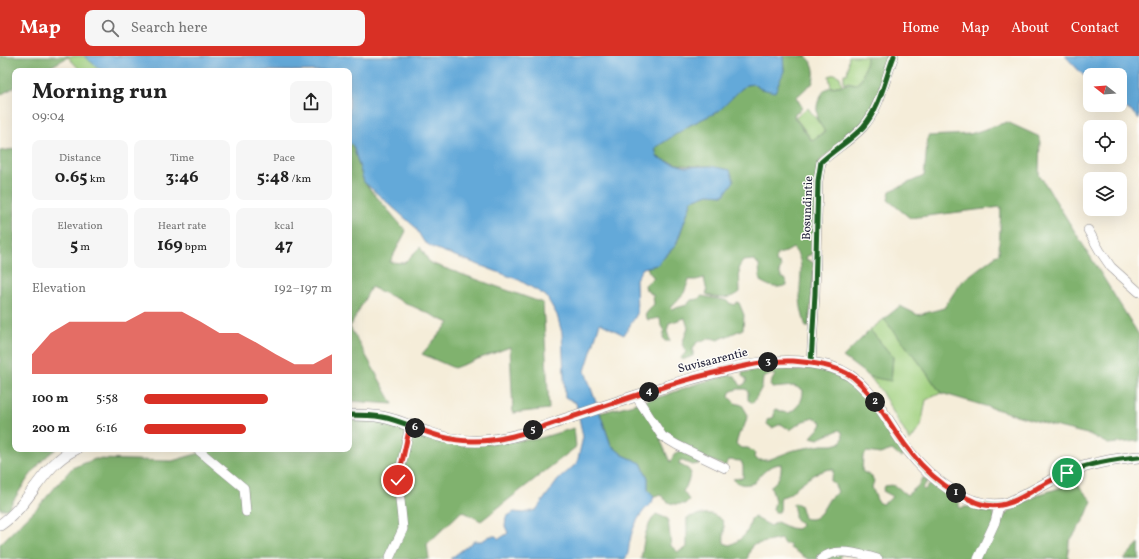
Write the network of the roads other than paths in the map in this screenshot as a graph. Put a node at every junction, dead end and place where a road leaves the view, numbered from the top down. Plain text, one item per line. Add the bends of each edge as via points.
1 (894, 56) edge
2 (1088, 230) dead end
3 (1139, 292) edge
4 (811, 363) junction
5 (636, 396) junction
6 (352, 415) edge
7 (410, 426) junction
8 (70, 452) edge
9 (200, 452) edge
10 (1139, 457) edge
11 (725, 468) dead end
12 (999, 506) junction
13 (246, 512) dead end
14 (0, 525) edge
15 (389, 559) edge
16 (822, 559) edge
17 (878, 559) edge
18 (978, 559) edge

1 - 4 street, Bosundintie via 869,119 857,133 821,162 818,181 816,294
2 - 3 street via 1111,267
4 - 5 street, Suvisaarentie via 778,361 752,364 690,379
4 - 12 street, Suvisaarentie via 841,371 860,383 907,449 941,482 974,502
5 - 7 street, Suvisaarentie via 514,436 479,441 449,439
5 - 11 street via 662,436
6 - 7 street, Suvisaarentie via 383,417
7 - 15 street via 398,480 403,528
8 - 14 street via 51,466 14,515
9 - 13 street via 244,488
10 - 12 street, Suvisaarentie via 1079,468
12 - 18 street via 995,522
16 - 17 street via 826,555 840,552

